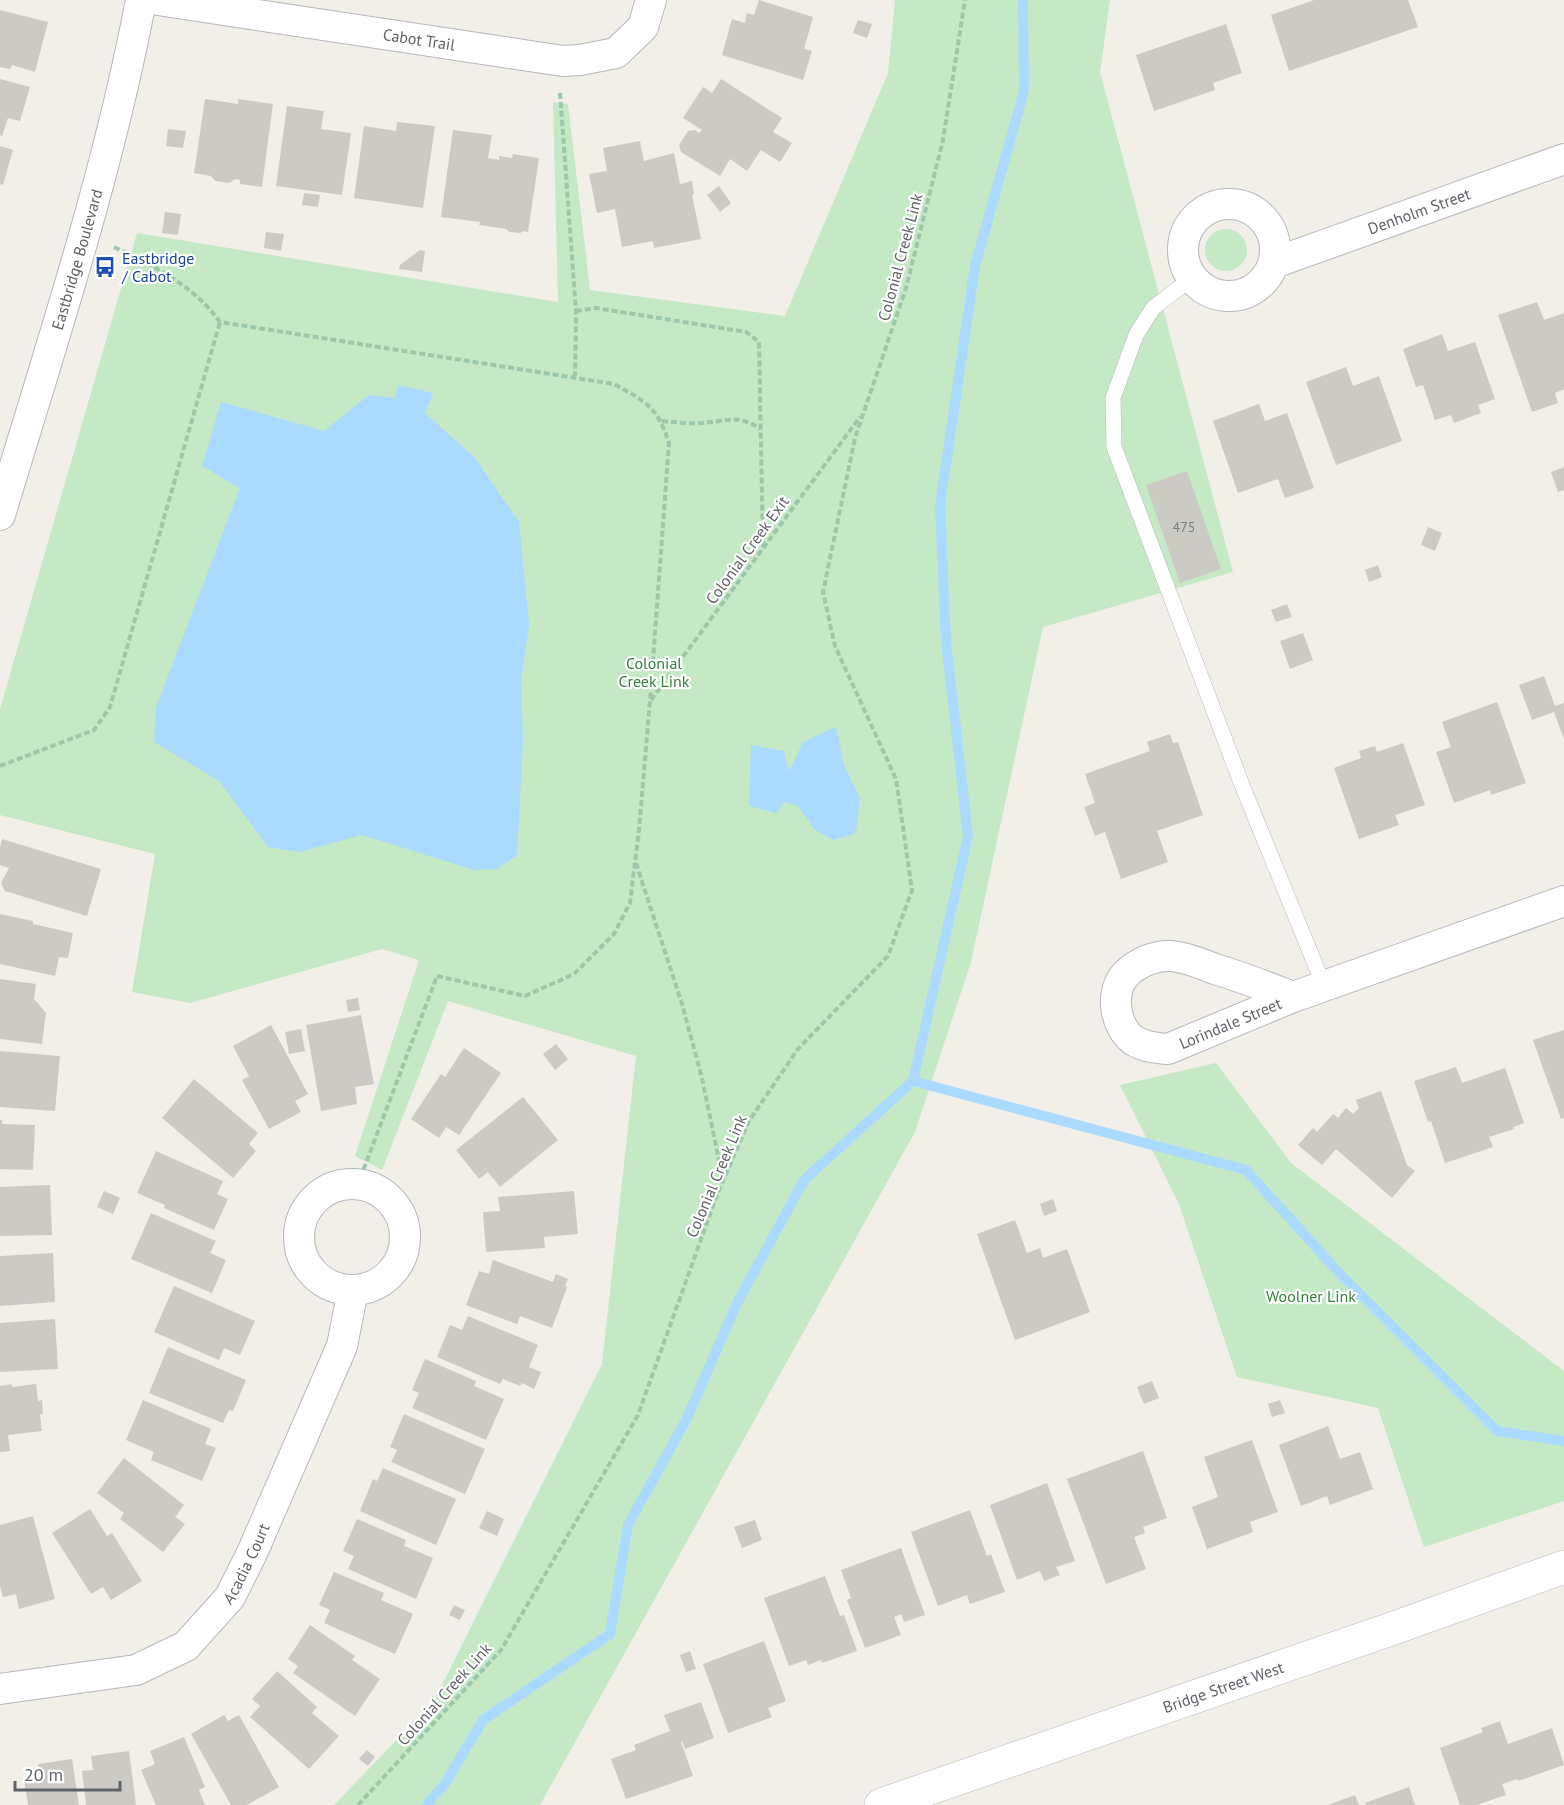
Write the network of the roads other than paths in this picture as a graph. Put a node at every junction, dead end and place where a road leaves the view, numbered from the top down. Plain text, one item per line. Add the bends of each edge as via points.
1 (141, 0) edge
2 (158, 0) edge
3 (651, 0) edge
4 (1564, 159) edge
5 (1274, 263) junction
6 (1192, 278) junction
7 (0, 515) edge
8 (1564, 901) edge
9 (1324, 986) junction
10 (1293, 997) junction
11 (353, 1290) junction
12 (1564, 1567) edge
13 (0, 1689) edge
14 (881, 1805) edge

1 - 7 street, Eastbridge Boulevard via 85,233
2 - 3 street, Cabot Trail via 563,61 616,53 643,27
4 - 5 street, Denholm Street
5 - 6 street via 1258,287 1230,297 1202,288
5 - 6 street via 1276,247 1263,218 1235,203 1219,204 1192,221 1185,236 1185,265
6 - 9 lane via 1153,308 1136,335 1113,398 1114,447 1242,785
8 - 9 street, Lorindale Street
9 - 10 street, Lorindale Street
10 - 10 street, Lorindale Street via 1171,956 1153,958 1124,976 1116,1010 1122,1029 1135,1041 1150,1048 1168,1049
11 - 11 street via 322,1281 311,1271 302,1256 299,1237 300,1224 316,1198 331,1188 358,1184 375,1189 396,1206 404,1223 405,1238 401,1257 385,1279 371,1287
11 - 13 street, Acadia Court via 342,1346 230,1598 186,1646 136,1670
12 - 14 main road, Bridge Street West

